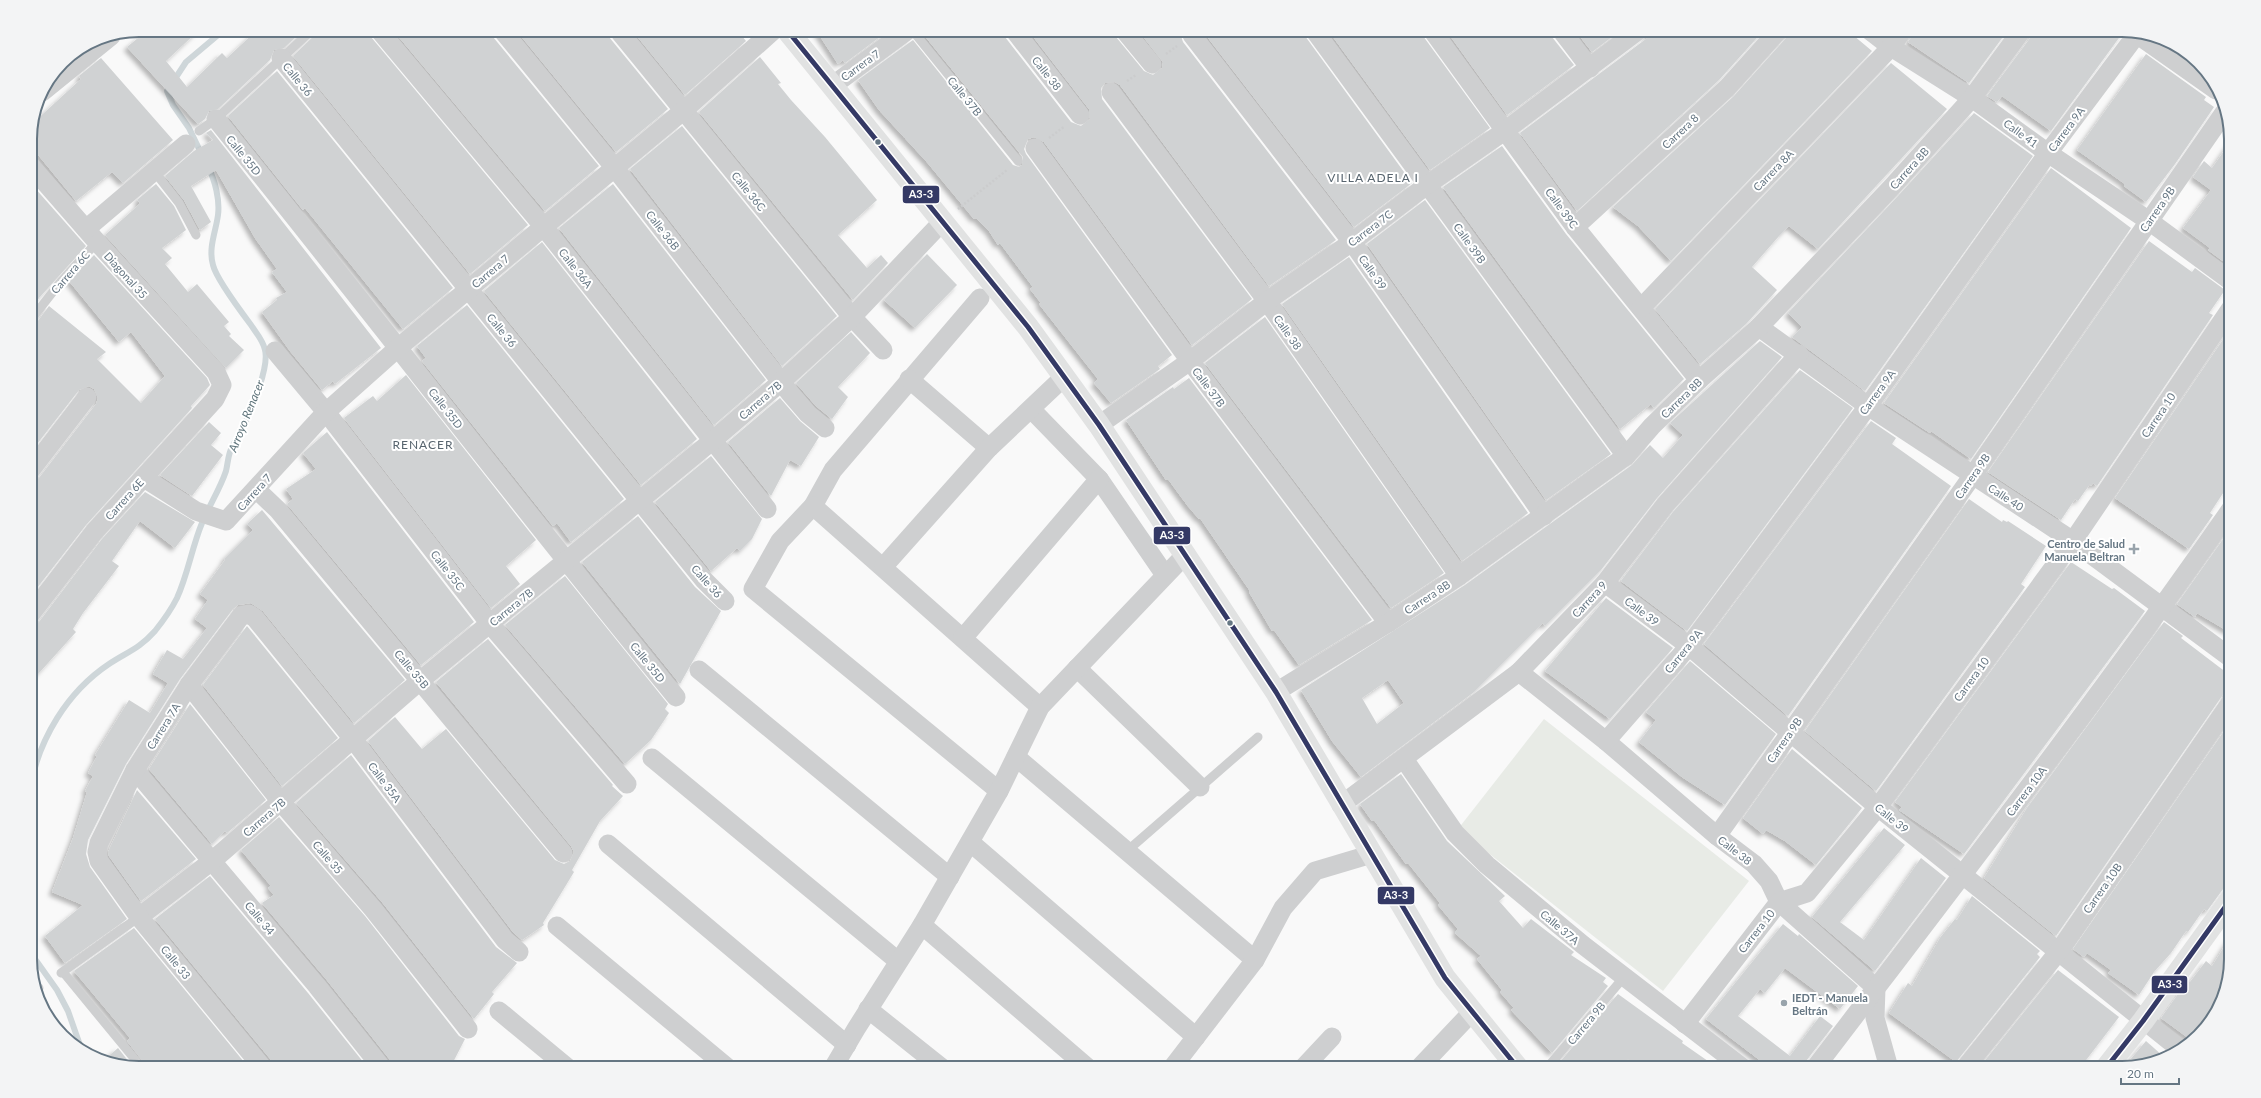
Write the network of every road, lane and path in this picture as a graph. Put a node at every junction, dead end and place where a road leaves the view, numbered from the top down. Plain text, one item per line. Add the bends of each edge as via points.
1 (304, 37) edge
2 (385, 37) edge
3 (508, 37) edge
4 (624, 37) edge
5 (766, 37) edge
6 (793, 37) edge
7 (898, 37) edge
8 (918, 37) edge
9 (1019, 37) edge
10 (1130, 37) edge
11 (1194, 37) edge
12 (1319, 37) edge
13 (1437, 37) edge
14 (1566, 37) edge
15 (1630, 37) edge
16 (1773, 37) edge
17 (1878, 37) edge
18 (1898, 37) edge
19 (2017, 37) edge
20 (2133, 38) edge
21 (2144, 39) edge
22 (100, 45) edge
23 (1891, 47) junction
24 (281, 58) junction
25 (1152, 64) dead end
26 (1590, 68) junction
27 (55, 81) edge
28 (2208, 84) edge
29 (832, 86) junction
30 (1111, 92) dead end
31 (1972, 98) junction
32 (683, 112) junction
33 (1080, 115) dead end
34 (2221, 117) edge
35 (216, 119) junction
36 (1506, 130) junction
37 (193, 138) joint
38 (1035, 148) dead end
39 (2048, 153) junction
40 (1018, 161) dead end
41 (614, 168) junction
42 (154, 171) junction
43 (37, 173) edge
44 (1427, 185) junction
45 (943, 221) junction
46 (2149, 221) junction
47 (543, 226) junction
48 (1576, 227) junction
49 (196, 235) dead end
50 (91, 236) junction
51 (1352, 242) junction
52 (2224, 276) edge
53 (469, 289) junction
54 (980, 298) dead end
55 (1267, 301) junction
56 (1641, 308) junction
57 (37, 312) edge
58 (852, 317) junction
59 (2224, 318) edge
60 (1759, 327) junction
61 (398, 346) junction
62 (883, 350) dead end
63 (276, 351) dead end
64 (1799, 354) junction
65 (1190, 361) junction
66 (1064, 377) junction
67 (909, 379) junction
68 (1699, 380) junction
69 (781, 382) junction
70 (222, 385) joint
71 (86, 397) dead end
72 (1868, 406) junction
73 (1031, 409) junction
74 (326, 412) junction
75 (1099, 425) junction
76 (825, 428) dead end
77 (712, 441) junction
78 (989, 448) junction
79 (1626, 456) junction
80 (37, 462) edge
81 (1973, 475) junction
82 (144, 478) junction
83 (1098, 479) junction
84 (256, 489) junction
85 (639, 500) junction
86 (814, 506) junction
87 (767, 509) dead end
88 (1544, 516) junction
89 (2224, 519) edge
90 (2073, 541) junction
91 (1186, 554) junction
92 (566, 562) junction
93 (884, 566) junction
94 (1165, 575) junction
95 (1459, 576) junction
96 (1605, 583) junction
97 (725, 601) dead end
98 (37, 607) edge
99 (2162, 608) junction
100 (249, 614) joint
101 (1388, 623) junction
102 (490, 624) junction
103 (963, 638) junction
104 (1689, 646) junction
105 (2224, 653) edge
106 (1077, 668) junction
107 (699, 670) dead end
108 (1519, 672) junction
109 (421, 680) junction
110 (189, 685) junction
111 (1276, 692) junction
112 (676, 697) dead end
113 (1040, 707) junction
114 (2224, 712) edge
115 (1790, 731) junction
116 (1258, 737) dead end
117 (353, 739) junction
118 (1606, 742) junction
119 (1016, 757) junction
120 (652, 758) dead end
121 (1404, 759) junction
122 (135, 770) junction
123 (627, 784) dead end
124 (1200, 787) junction
125 (999, 791) junction
126 (281, 802) junction
127 (1341, 806) junction
128 (1878, 807) junction
129 (1716, 836) junction
130 (970, 842) junction
131 (608, 844) dead end
132 (1127, 851) junction
133 (97, 852) joint
134 (563, 853) dead end
135 (1372, 854) junction
136 (212, 861) junction
137 (1963, 876) junction
138 (950, 877) junction
139 (1779, 902) junction
140 (2224, 909) edge
141 (140, 917) junction
142 (922, 925) junction
143 (557, 926) dead end
144 (2059, 951) junction
145 (519, 952) dead end
146 (1255, 960) junction
147 (898, 961) junction
148 (1624, 977) junction
149 (1876, 988) junction
150 (868, 1009) junction
151 (499, 1011) dead end
152 (1472, 1012) junction
153 (2143, 1021) junction
154 (1685, 1024) junction
155 (468, 1029) dead end
156 (1196, 1037) junction
157 (1332, 1037) dead end
158 (847, 1045) junction
159 (2175, 1046) edge
160 (136, 1061) edge
161 (257, 1061) edge
162 (376, 1061) edge
163 (560, 1061) edge
164 (720, 1061) edge
165 (837, 1061) edge
166 (933, 1061) edge
167 (1080, 1061) edge
168 (1177, 1061) edge
169 (1310, 1061) edge
170 (1426, 1061) edge
171 (1512, 1061) edge
172 (1553, 1061) edge
173 (1734, 1061) edge
174 (1820, 1061) edge
175 (1887, 1061) edge
176 (1971, 1061) edge
177 (2112, 1061) edge

1 - 24 lane
2 - 47 street, Calle 36A
3 - 41 street, Calle 36B
4 - 32 street, Calle 36C
5 - 32 street, Carrera 7
6 - 29 main road
7 - 29 street, Carrera 7
8 - 40 lane, Calle 37B
9 - 33 street, Calle 38
10 - 25 street
11 - 51 street, Calle 39
12 - 44 street, Calle 39B
13 - 36 street, Calle 39C
14 - 26 street
15 - 26 street, Carrera 7C
16 - 48 street, Carrera 8 via 1727,88
17 - 23 street, Calle 41
18 - 23 street, Carrera 8A
19 - 31 street, Carrera 8B
20 - 39 street, Carrera 9A
21 - 28 street
22 - 27 street
23 - 31 street, Calle 41
23 - 56 street, Carrera 8A
24 - 35 lane
24 - 53 street, Calle 36
26 - 36 street, Carrera 7C
29 - 45 main road
30 - 55 street, Calle 38
31 - 39 street, Calle 41
31 - 60 street, Carrera 8B
32 - 41 street, Carrera 7
32 - 58 street, Calle 36C
34 - 46 street, Carrera 9B
35 - 37 lane
35 - 61 street, Calle 35D
36 - 44 street, Carrera 7C
36 - 48 street, Calle 39C
37 - 42 street
38 - 65 street, Calle 37B
39 - 46 street, Calle 41
39 - 72 street, Carrera 9A
41 - 47 street, Carrera 7
41 - 69 street, Calle 36B
42 - 49 lane via 179,203
42 - 50 street
43 - 50 street, Diagonal 35
44 - 51 street, Carrera 7C
44 - 79 street, Calle 39B
45 - 58 street, Carrera 7B
45 - 66 main road
46 - 52 street, Calle 41
46 - 81 street, Carrera 9B
47 - 53 street, Carrera 7
47 - 77 street, Calle 36A
48 - 56 street, Calle 39C
50 - 57 lane, Carrera 6C
50 - 70 street, Diagonal 35 via 216,372
51 - 55 street, Carrera 7C
51 - 88 street, Calle 39
53 - 61 street, Carrera 7
53 - 85 street, Calle 36
54 - 67 street
55 - 65 street, Carrera 7C
55 - 95 street, Calle 38
56 - 68 street, Calle 39C
58 - 62 street, Calle 36C
58 - 69 street, Carrera 7B
59 - 90 street, Carrera 10
60 - 64 street, Calle 40
60 - 68 street, Carrera 8B
61 - 74 street, Carrera 7
61 - 92 street, Calle 35D
63 - 74 street, Calle 35C
64 - 72 street, Calle 40
64 - 96 street, Carrera 9 via 1666,505
65 - 75 street, Carrera 7C
65 - 101 street, Calle 37B
66 - 73 street
66 - 75 main road
67 - 78 street
67 - 86 street via 833,470
68 - 79 street, Carrera 8B via 1652,426
69 - 76 street, Calle 36B via 808,414
69 - 77 street, Carrera 7B
70 - 82 street, Carrera 6E via 215,399
71 - 80 street
72 - 81 street, Calle 40
72 - 104 street, Carrera 9A
73 - 78 street
73 - 83 street
74 - 84 street, Carrera 7
74 - 102 street, Calle 35C
75 - 91 main road
77 - 85 street, Carrera 7B
77 - 87 street, Calle 36A
78 - 93 street
79 - 88 street, Carrera 8B
81 - 90 street, Calle 40
81 - 115 street, Carrera 9B
82 - 84 street, Carrera 7 via 196,511 226,520
82 - 98 street, Carrera 6E via 94,532
83 - 94 street
83 - 103 street
84 - 109 street, Calle 35B via 278,510
85 - 92 street, Carrera 7B
85 - 97 street, Calle 36 via 704,580
86 - 93 street
86 - 125 street via 780,541 753,589
88 - 95 street, Carrera 8B
89 - 99 street, Carrera 10A
90 - 99 street, Calle 40
90 - 128 street, Carrera 10
91 - 94 street
91 - 111 main road
92 - 102 street, Carrera 7B
92 - 112 street, Calle 35D
93 - 103 street
94 - 106 street
95 - 101 street, Carrera 8B
96 - 104 street, Calle 39
96 - 108 street, Carrera 9
99 - 105 street, Calle 40
99 - 137 street, Carrera 10A
100 - 110 street, Carrera 7A via 240,616
100 - 117 street, Calle 35A via 255,618
101 - 111 street, Carrera 8B
102 - 109 street, Carrera 7B
102 - 123 street, Calle 35C
103 - 113 street
104 - 115 street, Calle 39
104 - 118 street, Carrera 9A
106 - 113 street
106 - 124 street
107 - 138 street
108 - 118 street, Calle 38
108 - 121 street, Carrera 9
109 - 117 street, Carrera 7B
109 - 134 street, Calle 35B
110 - 122 street, Carrera 7A
110 - 126 street, Calle 35
111 - 127 main road
113 - 119 street
114 - 144 street, Carrera 10B
115 - 128 street, Calle 39
115 - 129 street, Carrera 9B
116 - 124 lane
117 - 126 street, Carrera 7B
117 - 145 street, Calle 35A via 505,940
118 - 129 street, Calle 38
119 - 125 street
119 - 132 street
120 - 147 street
121 - 127 street, Carrera 9
121 - 148 street, Calle 37A via 1455,833 1487,865
122 - 133 street, Carrera 7A
122 - 136 street, Calle 34
124 - 132 lane
125 - 130 street
126 - 136 street, Carrera 7B
126 - 155 street, Calle 35 via 373,909
127 - 135 main road
128 - 137 street, Calle 39
128 - 139 street, Carrera 10 via 1807,894
129 - 139 street, Calle 38 via 1754,864 1768,881
130 - 138 street
130 - 156 street
131 - 158 street
132 - 146 street
133 - 141 street, Calle 33 via 99,861
135 - 146 street via 1315,871 1283,908
135 - 152 main road via 1445,978
136 - 141 street, Carrera 7B
136 - 162 street, Calle 34
137 - 144 street, Calle 39
137 - 149 street, Carrera 10A
138 - 142 street
139 - 149 street, Calle 38
139 - 154 street, Carrera 10
140 - 153 main road
141 - 160 lane, Carrera 7B via 62,972
141 - 161 street, Calle 33
142 - 147 street
142 - 167 street
143 - 164 street
144 - 153 street, Calle 39
144 - 176 street, Carrera 10B
146 - 156 street
147 - 150 street
148 - 154 street, Calle 37A
148 - 172 lane, Carrera 9B
149 - 174 street, Carrera 10A
149 - 175 street via 1875,1018
150 - 158 street
150 - 166 street
151 - 163 street
152 - 170 street
152 - 171 main road
153 - 159 street, Calle 39
153 - 177 main road
154 - 173 street, Calle 37A
156 - 168 street
157 - 169 street
158 - 165 street

